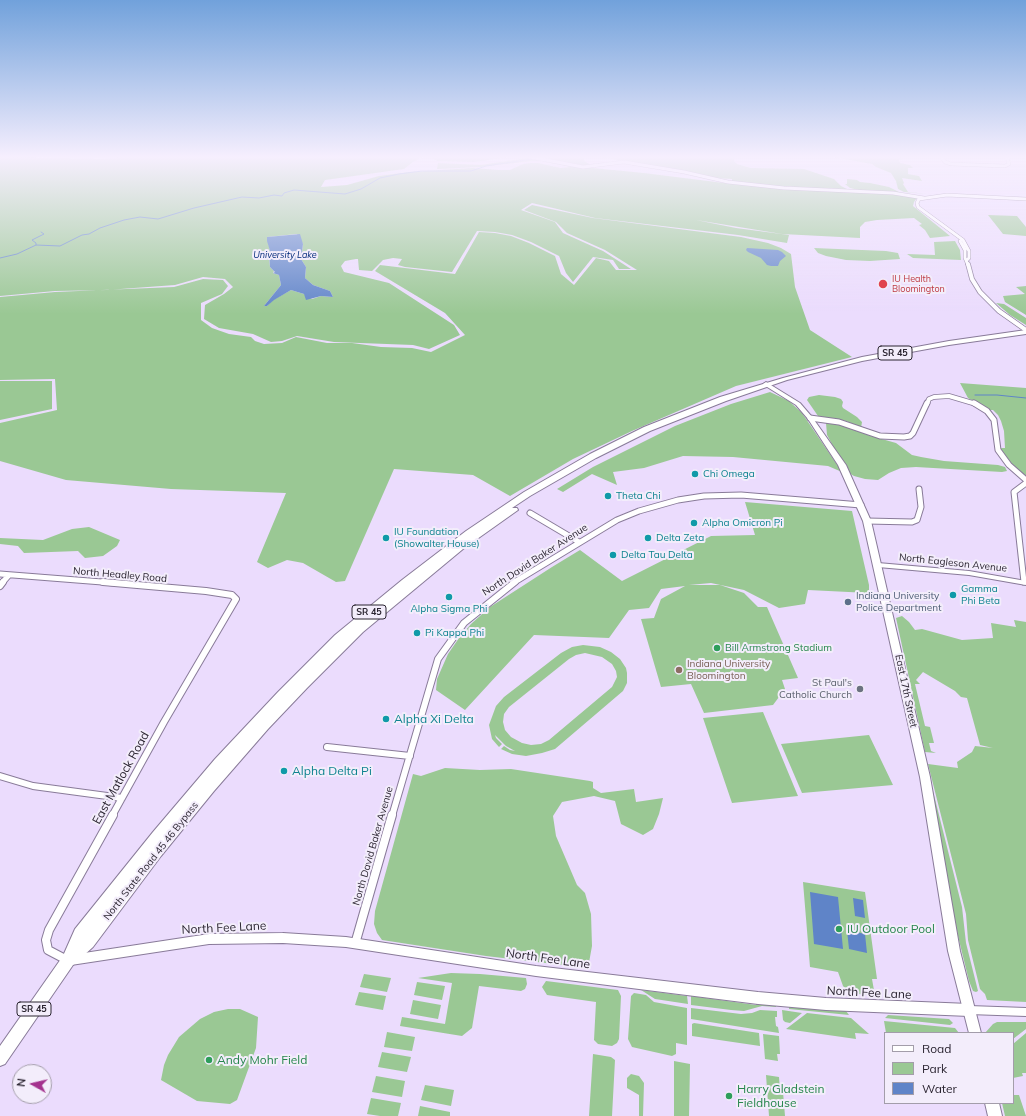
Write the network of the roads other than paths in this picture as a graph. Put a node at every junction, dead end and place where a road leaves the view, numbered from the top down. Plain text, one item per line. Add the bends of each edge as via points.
1 (924, 209) edge
2 (1026, 331) edge
3 (1026, 336) edge
4 (769, 386) junction
5 (810, 418) junction
6 (1026, 480) edge
7 (1026, 483) edge
8 (919, 489) dead end
9 (861, 505) junction
10 (530, 513) dead end
11 (867, 521) junction
12 (579, 542) junction
13 (878, 564) junction
14 (0, 574) edge
15 (10, 575) junction
16 (1025, 582) edge
17 (0, 586) edge
18 (236, 599) joint
19 (326, 747) dead end
20 (410, 756) junction
21 (0, 776) edge
22 (122, 798) junction
23 (355, 944) junction
24 (68, 960) junction
25 (969, 1010) junction
26 (1026, 1012) edge
27 (974, 1032) edge
28 (0, 1059) edge
29 (992, 1104) edge
30 (995, 1116) edge

1 - 2 street via 960,239 972,279 980,292 999,311
2 - 4 highway, SR 45 via 874,357 821,369
3 - 4 highway, North State Road 45 46 Bypass / SR 45 via 890,357
4 - 5 main road, East 17th Street via 798,404
4 - 24 highway, North State Road 45 46 Bypass / SR 45 via 645,436 516,504 412,585 360,629 264,726 148,863 88,942
5 - 6 street via 839,422 889,438 904,437 913,433 929,399 949,396 973,402 988,411 994,420 998,450 1009,465
5 - 9 main road, East 17th Street via 842,465
7 - 16 street via 1014,492
8 - 11 street via 921,507 916,520
9 - 11 main road, East 17th Street
9 - 12 street, North David Baker Avenue via 741,495 702,496 639,511 617,520
10 - 12 street
11 - 13 main road, East 17th Street
12 - 20 street, North David Baker Avenue via 511,585 464,623 436,666 424,698
13 - 16 street, North Eagleson Avenue via 969,573
13 - 25 main road, East 17th Street via 925,777 954,952
14 - 15 street, North Headley Road
15 - 17 street
15 - 18 street, North Headley Road via 206,591 232,595
18 - 22 street, East Matlock Road
19 - 20 street
20 - 23 street, North David Baker Avenue
21 - 22 street via 33,786
22 - 24 street, East Matlock Road via 47,934 46,945 50,952
23 - 24 street, North Fee Lane via 283,938 209,939
23 - 25 street, North Fee Lane via 536,971 758,998
24 - 28 highway, SR 45
25 - 26 street, North Fee Lane
25 - 27 main road, East 17th Street
29 - 30 main road

